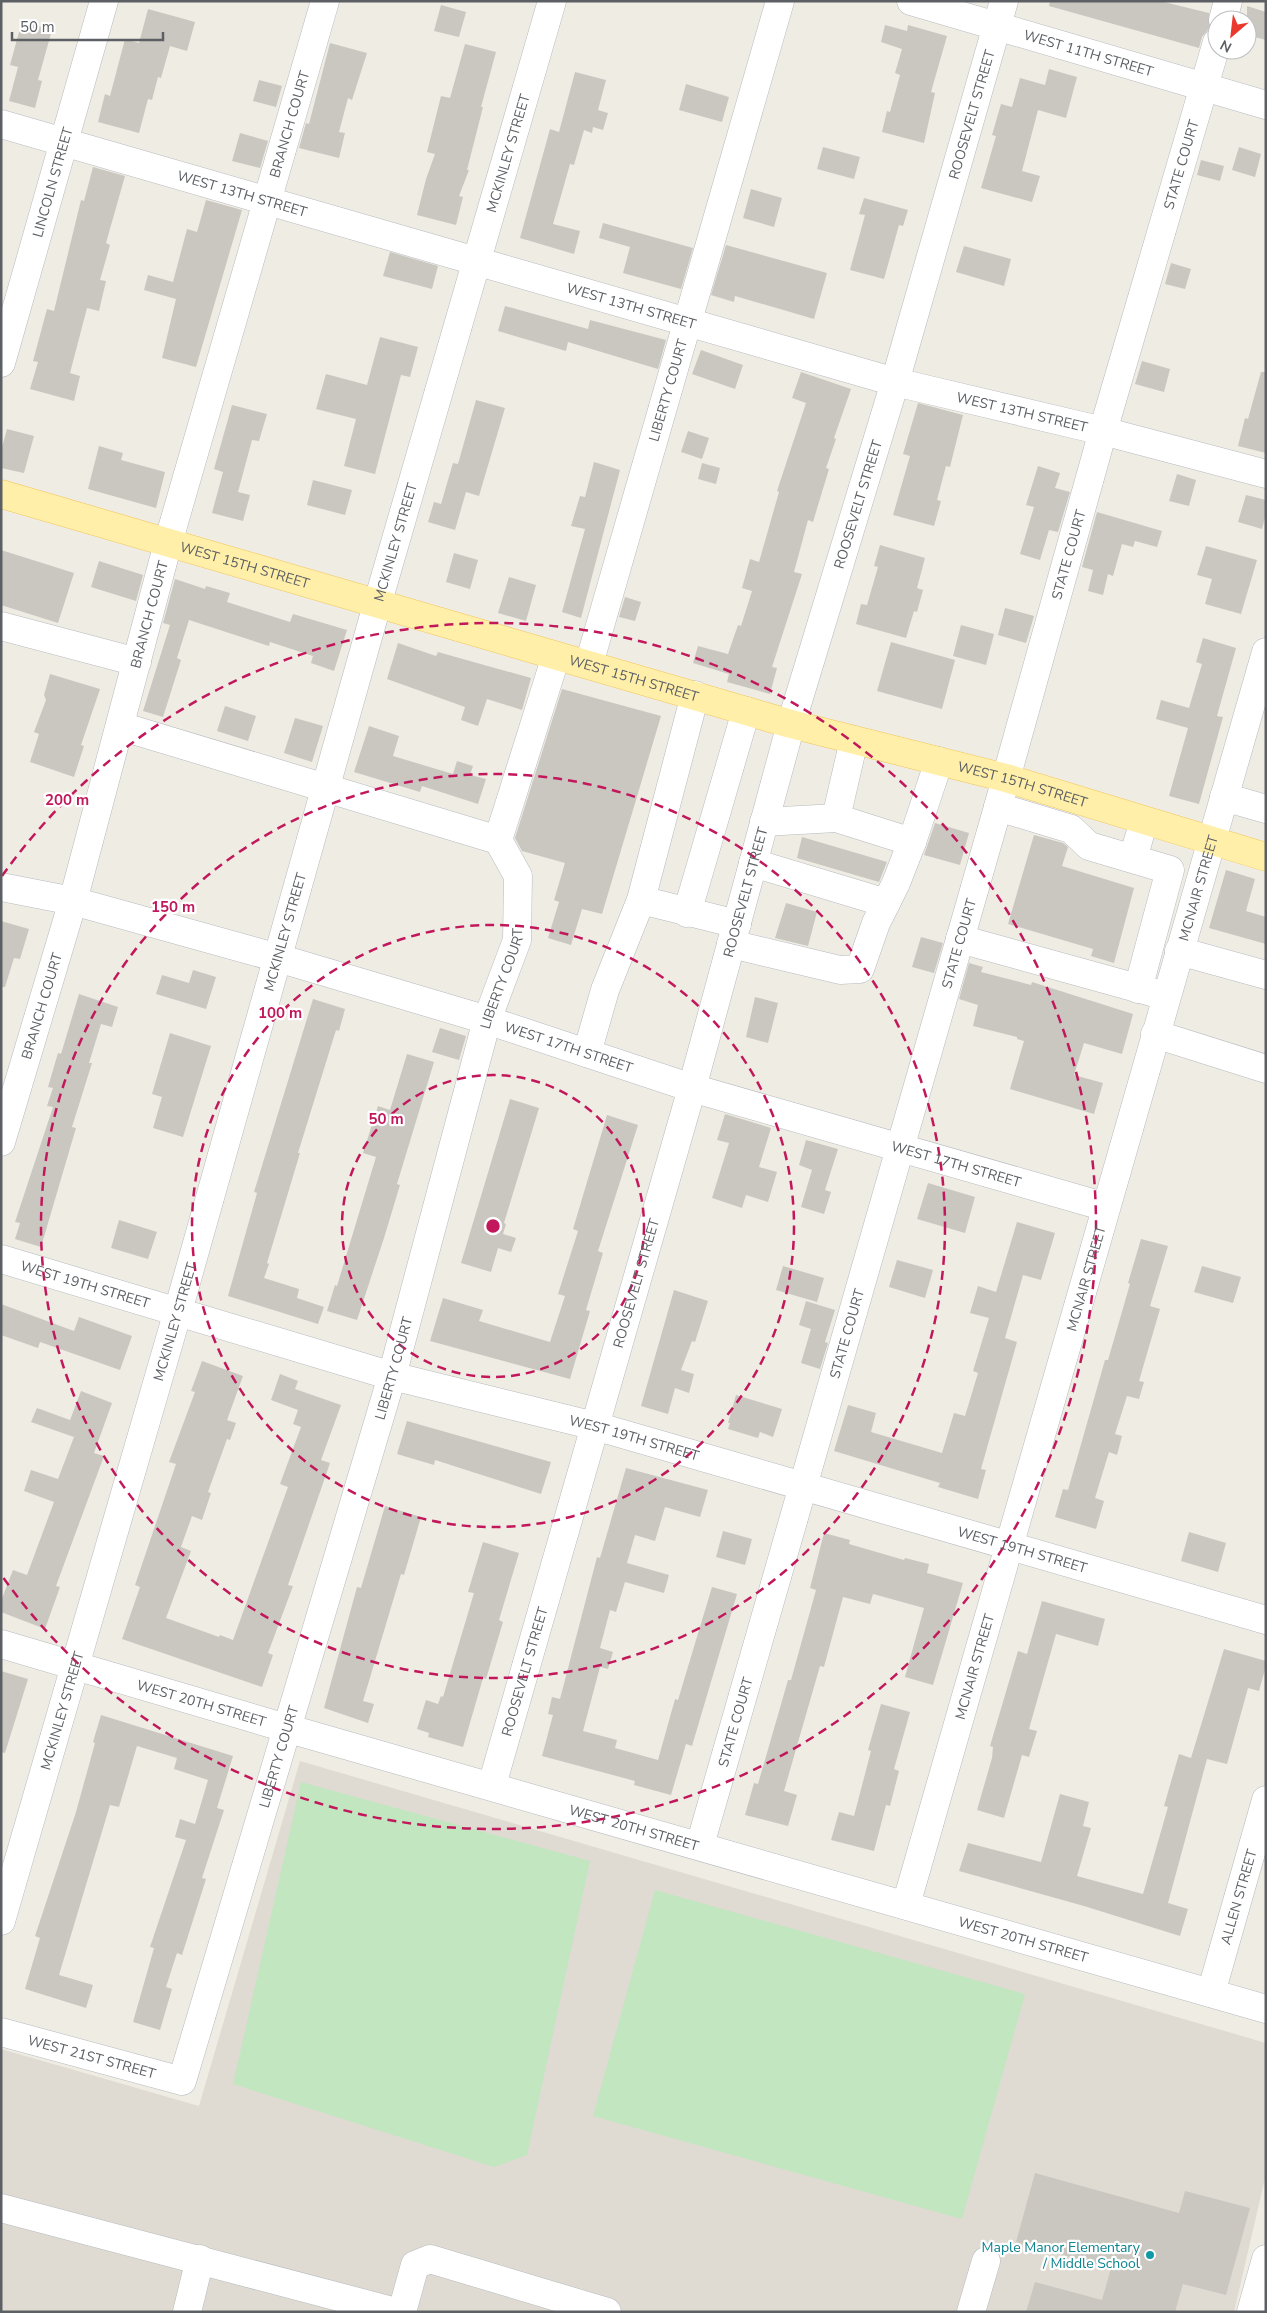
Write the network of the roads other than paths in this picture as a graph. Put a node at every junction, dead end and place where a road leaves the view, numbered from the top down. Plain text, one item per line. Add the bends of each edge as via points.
1 (104, 1) edge
2 (325, 1) edge
3 (552, 1) edge
4 (780, 1) edge
5 (911, 1) edge
6 (1004, 1) edge
7 (996, 28) junction
8 (1212, 60) edge
9 (1204, 87) junction
10 (1266, 105) edge
11 (1, 124) edge
12 (64, 142) junction
13 (268, 201) junction
14 (477, 261) junction
15 (687, 322) junction
16 (1, 363) edge
17 (895, 382) junction
18 (1103, 431) junction
19 (1266, 474) edge
20 (1, 494) edge
21 (168, 543) junction
22 (377, 605) junction
23 (1, 626) edge
24 (1266, 652) edge
25 (556, 656) junction
26 (137, 662) junction
27 (589, 664) junction
28 (695, 696) junction
29 (746, 710) junction
30 (791, 724) junction
31 (120, 726) junction
32 (854, 740) junction
33 (939, 761) junction
34 (1006, 778) junction
35 (326, 788) junction
36 (1224, 797) junction
37 (1070, 798) junction
38 (998, 807) junction
39 (1266, 809) edge
40 (836, 818) junction
41 (1144, 821) junction
42 (764, 822) junction
43 (1064, 826) junction
44 (498, 840) junction
45 (912, 842) junction
46 (1211, 842) junction
47 (1266, 857) edge
48 (1133, 858) junction
49 (753, 864) junction
50 (1, 887) edge
51 (1164, 894) junction
52 (641, 900) junction
53 (73, 901) junction
54 (1194, 902) junction
55 (886, 903) junction
56 (687, 913) junction
57 (734, 934) junction
58 (960, 939) junction
59 (1180, 951) junction
60 (278, 958) junction
61 (1266, 975) edge
62 (1138, 988) junction
63 (1166, 996) junction
64 (487, 1020) junction
65 (1156, 1034) junction
66 (587, 1053) junction
67 (1266, 1068) edge
68 (692, 1088) junction
69 (1, 1142) edge
70 (900, 1148) junction
71 (1106, 1207) junction
72 (1, 1259) edge
73 (178, 1311) junction
74 (392, 1376) junction
75 (595, 1426) junction
76 (803, 1486) junction
77 (1009, 1546) junction
78 (1266, 1620) edge
79 (1, 1644) edge
80 (75, 1665) junction
81 (286, 1728) junction
82 (492, 1785) junction
83 (1266, 1800) edge
84 (700, 1845) junction
85 (906, 1905) junction
86 (1, 1921) edge
87 (1210, 1993) junction
88 (1266, 2008) edge
89 (1, 2032) edge
90 (182, 2082) joint
91 (1, 2208) edge
92 (200, 2259) junction
93 (1266, 2259) edge
94 (986, 2262) dead end
95 (187, 2312) edge
96 (396, 2312) edge
97 (402, 2312) edge
98 (607, 2312) edge
99 (971, 2312) edge
100 (1251, 2312) edge

1 - 12 street, LINCOLN STREET
2 - 13 street, BRANCH COURT
3 - 14 street, MCKINLEY STREET
4 - 15 street, LIBERTY COURT
5 - 7 street, WEST 11TH STREET
6 - 7 street, ROOSEVELT STREET
7 - 9 street, WEST 11TH STREET
7 - 17 street, ROOSEVELT STREET
8 - 9 street, STATE COURT
9 - 10 street, WEST 11TH STREET
9 - 18 street, STATE COURT
11 - 12 street, WEST 13TH STREET
12 - 13 street, WEST 13TH STREET
12 - 16 street, LINCOLN STREET
13 - 14 street, WEST 13TH STREET
13 - 21 street, BRANCH COURT
14 - 15 street, WEST 13TH STREET
14 - 22 street, MCKINLEY STREET
15 - 17 street, WEST 13TH STREET
15 - 27 street, LIBERTY COURT
17 - 18 street, WEST 13TH STREET
17 - 30 street, ROOSEVELT STREET
18 - 19 street, WEST 13TH STREET
18 - 34 street, STATE COURT
20 - 21 main road, WEST 15TH STREET
21 - 22 main road, WEST 15TH STREET
21 - 26 street, BRANCH COURT
22 - 25 main road, WEST 15TH STREET
22 - 35 street, MCKINLEY STREET
23 - 26 street
24 - 36 street, MCNAIR STREET
25 - 27 main road, WEST 15TH STREET
25 - 44 street
26 - 31 street, BRANCH COURT
27 - 28 main road, WEST 15TH STREET
28 - 29 main road, WEST 15TH STREET
28 - 52 street
29 - 30 main road, WEST 15TH STREET
29 - 56 street
30 - 32 main road, WEST 15TH STREET
30 - 42 street, ROOSEVELT STREET
31 - 35 street
31 - 53 street, BRANCH COURT
32 - 33 main road, WEST 15TH STREET
32 - 40 street
33 - 34 main road, WEST 15TH STREET
33 - 45 street
34 - 37 main road, WEST 15TH STREET
34 - 38 street, STATE COURT
35 - 44 street
35 - 60 street, MCKINLEY STREET
36 - 39 street
36 - 46 street, MCNAIR STREET
37 - 41 main road, WEST 15TH STREET
37 - 43 street
38 - 43 street
38 - 58 street, STATE COURT
40 - 42 street
40 - 45 street
41 - 46 main road, WEST 15TH STREET
41 - 48 street
42 - 49 street, ROOSEVELT STREET
43 - 48 street via 1071,828 1089,846
44 - 64 street, LIBERTY COURT via 518,876 517,940
45 - 55 street
46 - 47 main road, WEST 15TH STREET
46 - 54 street, MCNAIR STREET
48 - 51 street via 1170,870
49 - 55 street
49 - 57 street, ROOSEVELT STREET
50 - 53 street, WEST 17TH STREET
51 - 54 street
51 - 62 street
52 - 56 street
52 - 66 street via 605,990
53 - 60 street, WEST 17TH STREET
53 - 69 street, BRANCH COURT
54 - 59 street, MCNAIR STREET
55 - 57 street via 860,969 840,970
56 - 57 street
57 - 68 street, ROOSEVELT STREET
58 - 62 street
58 - 70 street, STATE COURT
59 - 61 street
59 - 63 street, MCNAIR STREET
60 - 64 street, WEST 17TH STREET
60 - 73 street, MCKINLEY STREET
62 - 63 street
63 - 65 street, MCNAIR STREET
64 - 66 street, WEST 17TH STREET
64 - 74 street, LIBERTY COURT
65 - 67 street
65 - 71 street, MCNAIR STREET
66 - 68 street, WEST 17TH STREET
68 - 70 street, WEST 17TH STREET
68 - 75 street, ROOSEVELT STREET
70 - 71 street, WEST 17TH STREET
70 - 76 street, STATE COURT
71 - 77 street, MCNAIR STREET
72 - 73 street, WEST 19TH STREET
73 - 74 street, WEST 19TH STREET
73 - 80 street, MCKINLEY STREET
74 - 75 street, WEST 19TH STREET
74 - 81 street, LIBERTY COURT
75 - 76 street, WEST 19TH STREET
75 - 82 street, ROOSEVELT STREET
76 - 77 street, WEST 19TH STREET
76 - 84 street, STATE COURT
77 - 78 street, WEST 19TH STREET
77 - 85 street, MCNAIR STREET
79 - 80 street, WEST 20TH STREET
80 - 81 street, WEST 20TH STREET
80 - 86 street, MCKINLEY STREET
81 - 82 street, WEST 20TH STREET
81 - 90 street, LIBERTY COURT
82 - 84 street, WEST 20TH STREET
83 - 87 street, ALLEN STREET
84 - 85 street, WEST 20TH STREET
85 - 87 street, WEST 20TH STREET
87 - 88 street, WEST 20TH STREET
89 - 90 street, WEST 21ST STREET
91 - 92 street
92 - 95 street
92 - 96 street
93 - 100 street
94 - 99 street
97 - 98 street via 415,2265 430,2259

